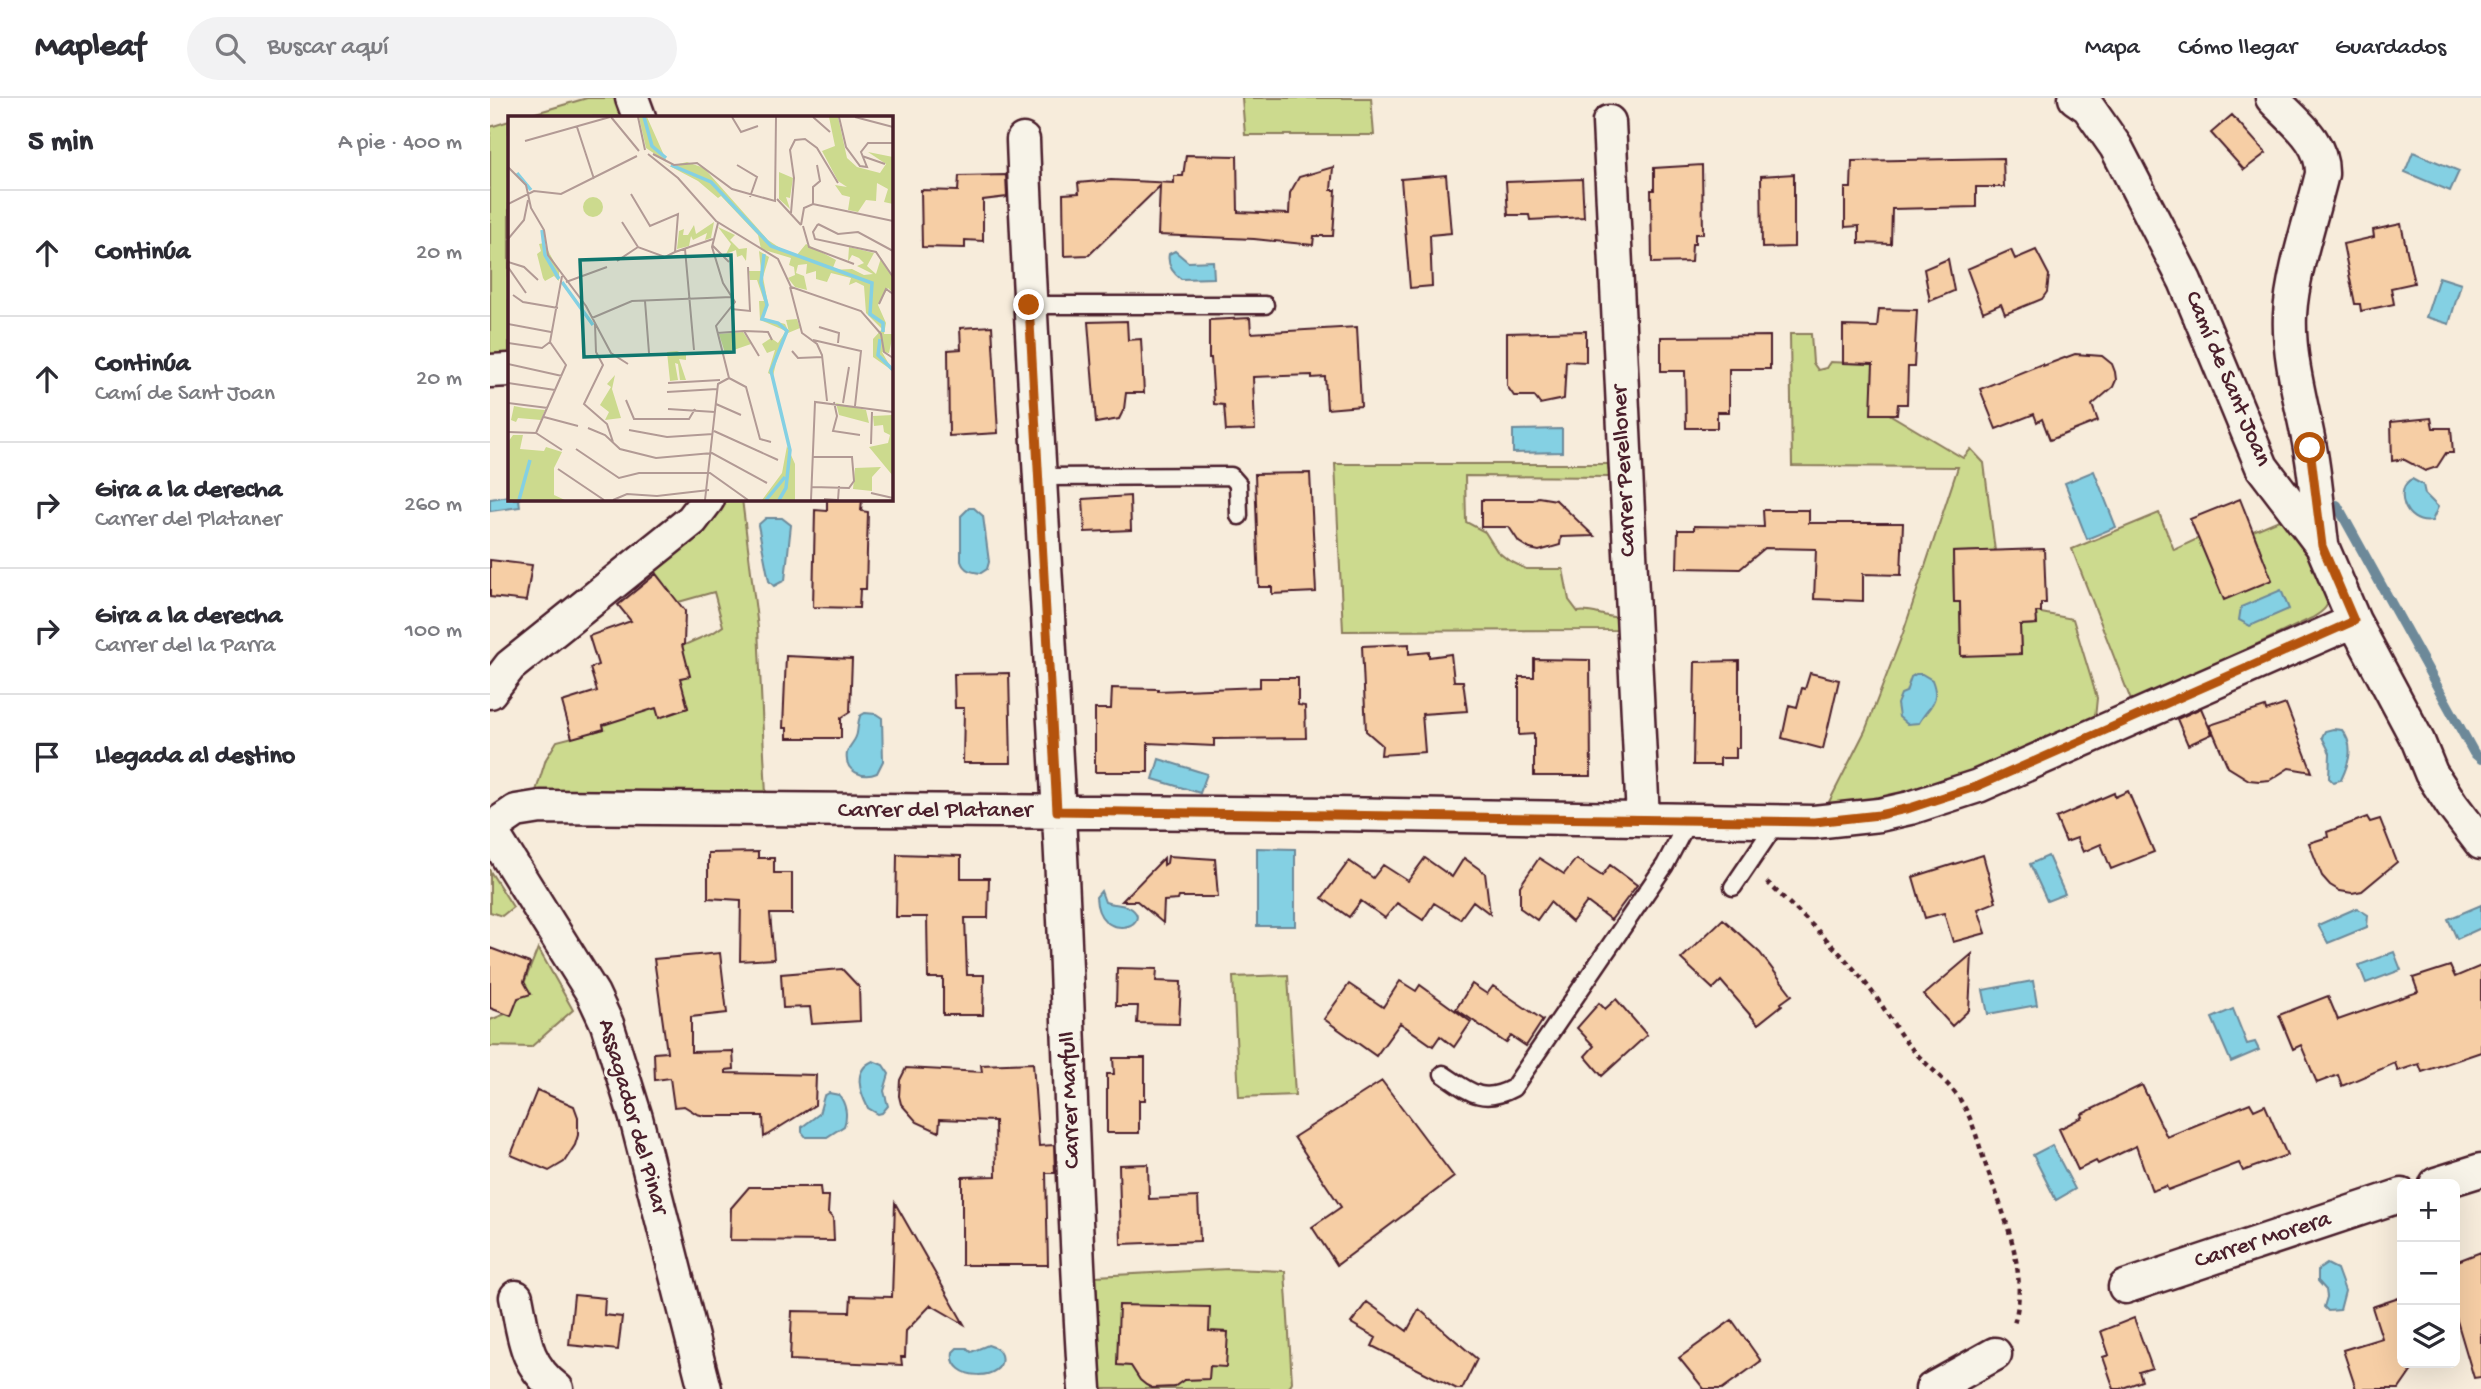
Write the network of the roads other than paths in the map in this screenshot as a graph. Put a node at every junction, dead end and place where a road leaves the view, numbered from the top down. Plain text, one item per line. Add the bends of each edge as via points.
1 (632, 98) edge
2 (2075, 98) edge
3 (2272, 98) edge
4 (639, 116) edge
5 (1609, 122) dead end
6 (1023, 141) dead end
7 (1029, 305) junction
8 (1265, 305) dead end
9 (508, 370) edge
10 (490, 371) edge
11 (1039, 477) junction
12 (707, 500) edge
13 (1239, 516) dead end
14 (2322, 546) junction
15 (2354, 621) junction
16 (500, 659) edge
17 (490, 692) edge
18 (1057, 811) junction
19 (1643, 819) junction
20 (1689, 819) junction
21 (1777, 822) junction
22 (490, 829) edge
23 (2481, 843) edge
24 (1734, 887) dead end
25 (1443, 1074) dead end
26 (2481, 1170) edge
27 (2451, 1179) edge
28 (2397, 1197) edge
29 (2125, 1287) dead end
30 (516, 1297) dead end
31 (1995, 1354) road end
32 (556, 1389) edge
33 (705, 1389) edge
34 (1085, 1389) edge
35 (1932, 1389) edge

1 - 4 street
2 - 14 street, Camí de Sant Joan via 2088,107 2116,147 2185,281 2262,467
3 - 14 street via 2312,138 2323,162 2290,320
5 - 19 street, Carrer Perelloner
6 - 7 street, Carrer Marfull
7 - 8 lane
7 - 11 street, Carrer Marfull
9 - 10 street
11 - 13 lane via 1231,476 1238,484
11 - 18 street, Carrer Marfull
12 - 16 street via 692,520
14 - 15 street, Camí de Sant Joan
15 - 21 street, Carrer del Plataner via 2010,774 1940,800 1879,815
15 - 23 street, Camí de Sant Joan via 2431,773
16 - 17 street
18 - 19 street, Carrer del Plataner
18 - 22 street, Carrer del Plataner via 541,807 516,811
18 - 34 street, Carrer Marfull
19 - 20 street, Carrer del Plataner
20 - 21 street, Carrer del Plataner
20 - 25 lane via 1665,865 1513,1088 1502,1094 1475,1095
21 - 24 lane
22 - 33 street, Assagador del Pinar via 607,1024 636,1118
26 - 27 street
28 - 29 street, Carrer Morera
30 - 32 street via 528,1355 534,1368
31 - 35 street

